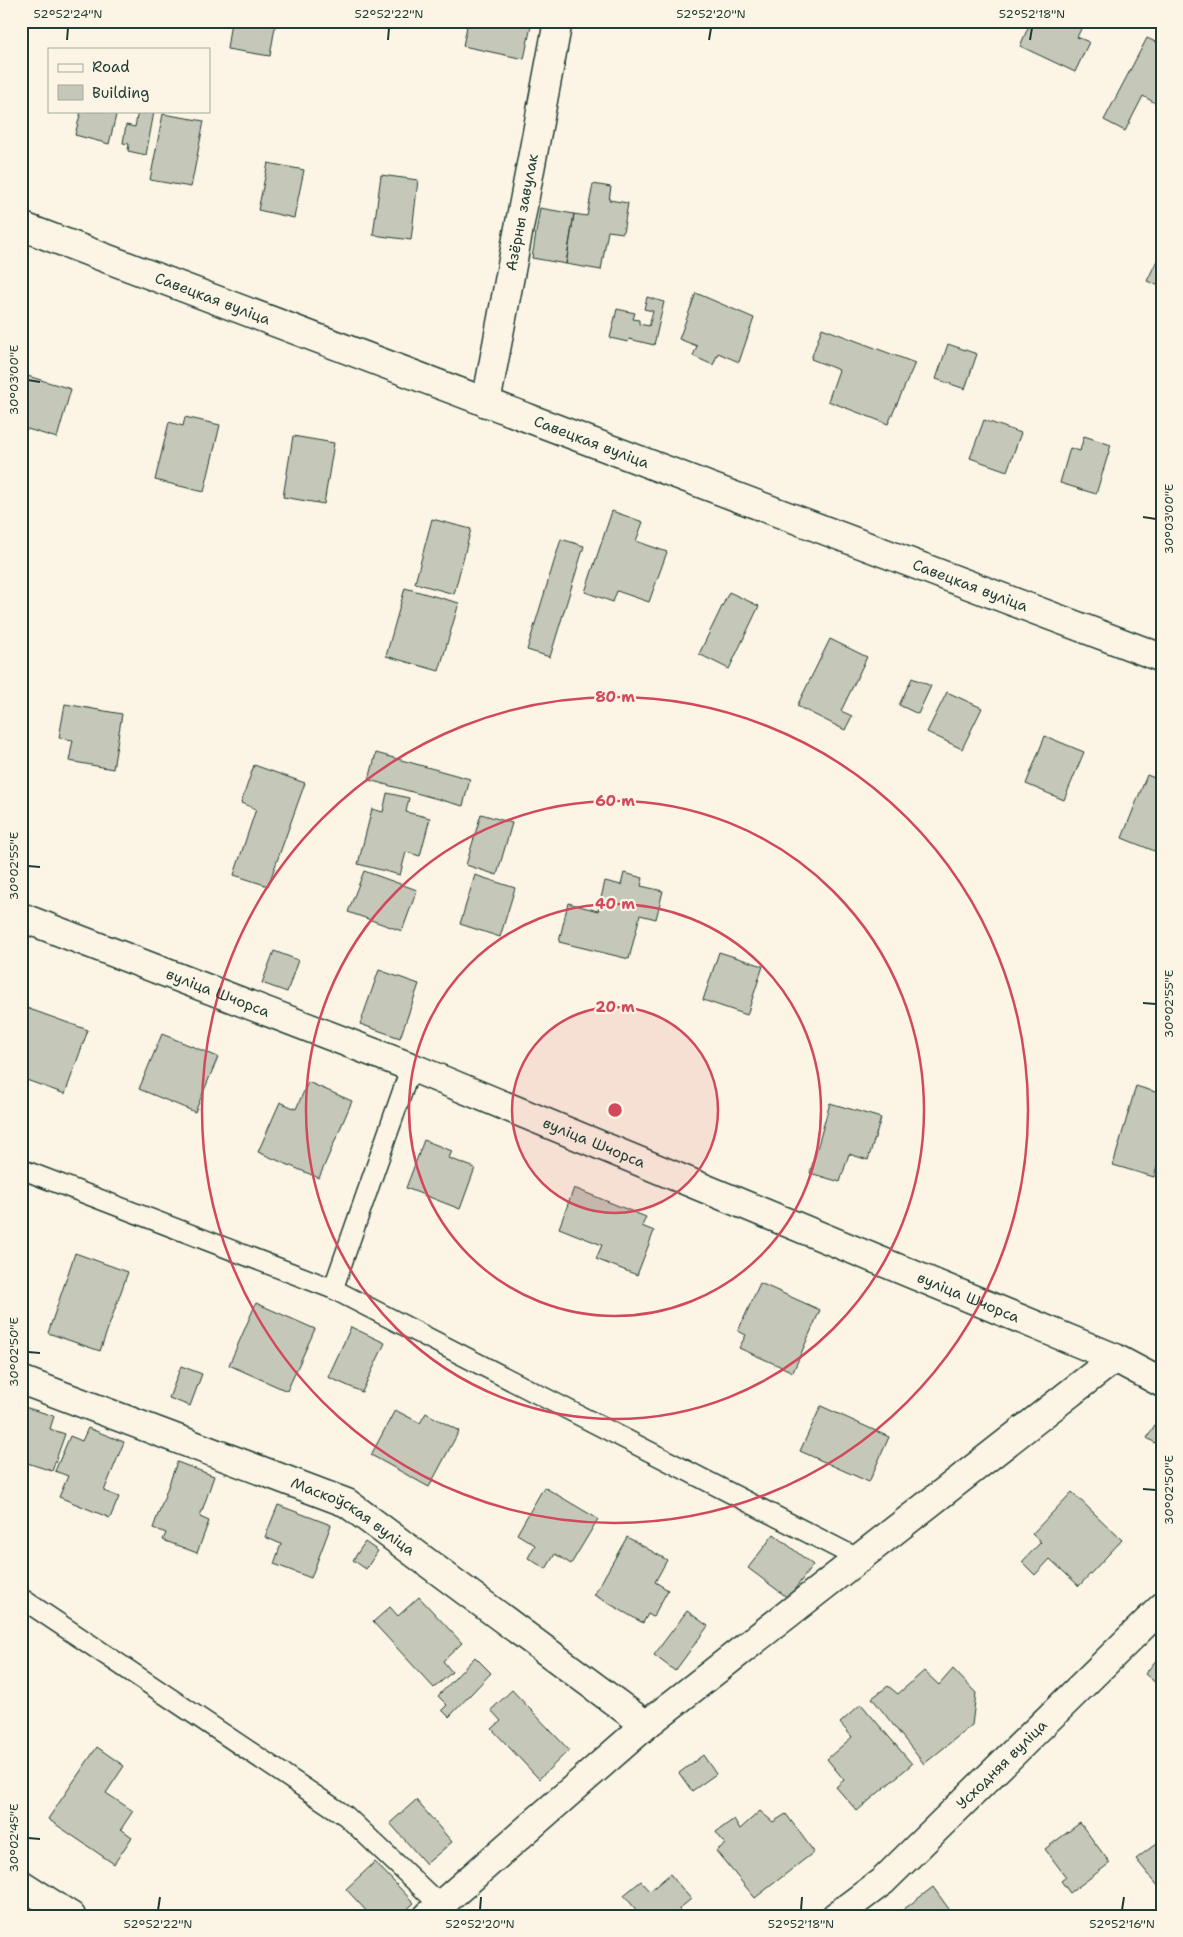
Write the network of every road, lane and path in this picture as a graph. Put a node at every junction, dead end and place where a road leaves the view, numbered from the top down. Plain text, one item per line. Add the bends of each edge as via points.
1 (558, 21) edge
2 (21, 226) edge
3 (486, 403) junction
4 (1162, 658) edge
5 (21, 917) edge
6 (411, 1067) junction
7 (21, 1169) edge
8 (333, 1289) junction
9 (1115, 1358) junction
10 (21, 1380) edge
11 (1162, 1383) edge
12 (859, 1559) junction
13 (21, 1598) edge
14 (1162, 1607) edge
15 (646, 1724) junction
16 (21, 1884) edge
17 (434, 1910) edge
18 (71, 1916) edge
19 (836, 1916) edge

1 - 3 street, Азёрны завулак
2 - 3 street, Савецкая вуліца
3 - 4 street, Савецкая вуліца
5 - 6 street, вуліца Шчорса
6 - 8 lane
6 - 9 street, вуліца Шчорса
7 - 8 lane
8 - 12 lane
9 - 11 street, вуліца Шчорса
9 - 12 street
10 - 15 street, Маскоўская вуліца via 347,1503
12 - 15 street
13 - 17 lane via 346,1816
14 - 19 street, Усходняя вуліца via 883,1881
15 - 17 street
16 - 18 street

